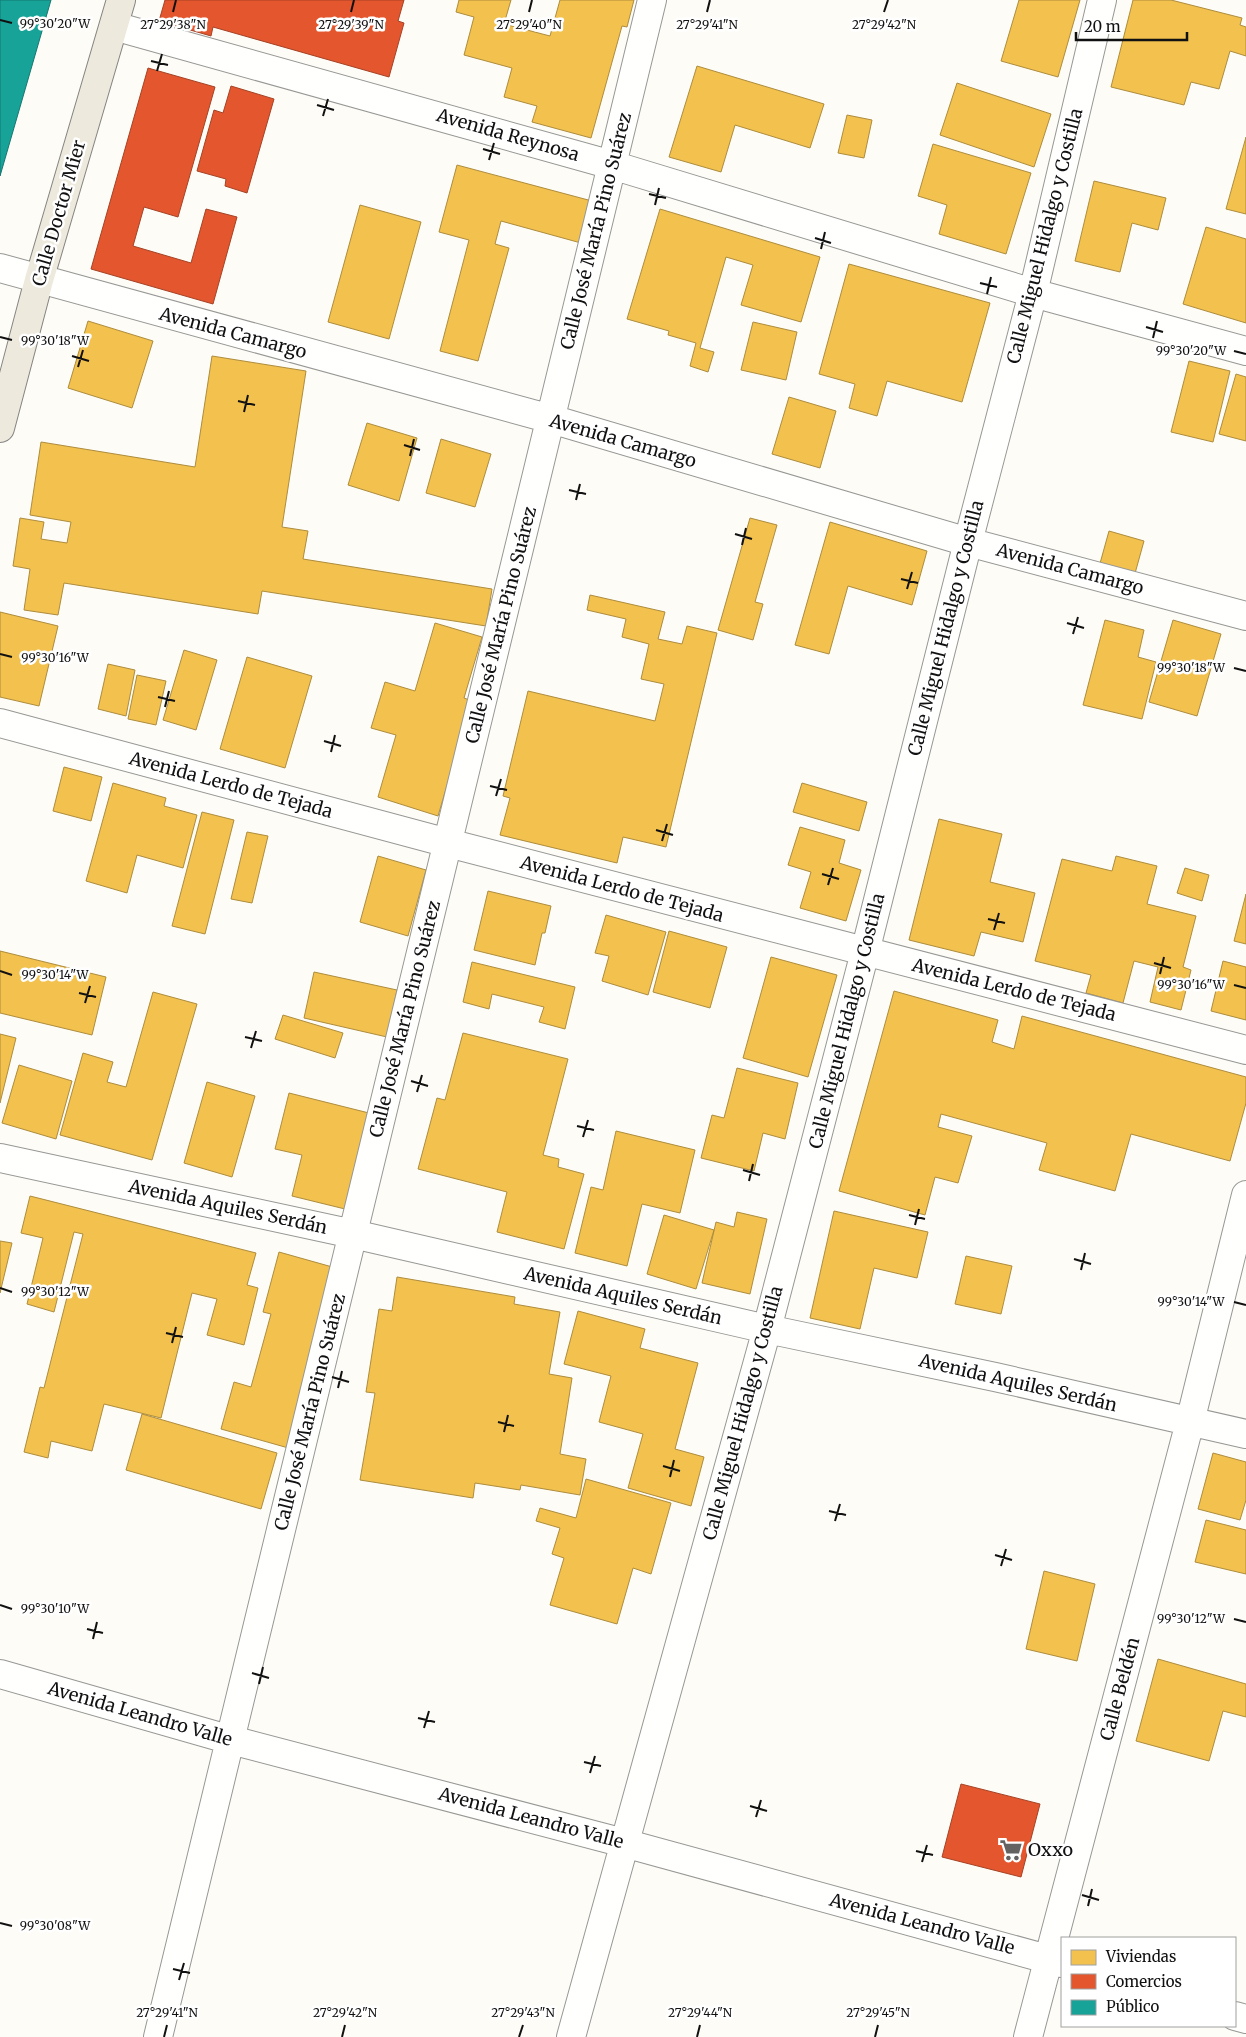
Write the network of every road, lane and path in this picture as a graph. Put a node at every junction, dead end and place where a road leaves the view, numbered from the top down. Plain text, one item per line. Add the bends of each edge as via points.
1 (121, 0) edge
2 (652, 0) edge
3 (1102, 0) edge
4 (114, 26) junction
5 (612, 164) junction
6 (0, 268) edge
7 (39, 280) junction
8 (1033, 293) junction
9 (1246, 351) edge
10 (551, 419) junction
11 (0, 428) edge
12 (968, 542) junction
13 (1246, 616) edge
14 (0, 723) edge
15 (448, 843) junction
16 (865, 952) junction
17 (1246, 1050) edge
18 (0, 1158) edge
19 (1246, 1195) edge
20 (353, 1234) junction
21 (767, 1329) junction
22 (1190, 1422) junction
23 (1246, 1434) edge
24 (0, 1674) edge
25 (231, 1740) junction
26 (624, 1843) junction
27 (1062, 1937) edge
28 (1061, 1941) edge
29 (1056, 1961) edge
30 (158, 2037) edge
31 (571, 2037) edge
32 (1028, 2037) edge

1 - 4 main road, Calle Doctor Mier
2 - 5 street, Calle José María Pino Suárez
3 - 8 street, Calle Miguel Hidalgo y Costilla
4 - 5 street, Avenida Reynosa
4 - 7 main road, Calle Doctor Mier
5 - 8 street, Avenida Reynosa
5 - 10 street, Calle José María Pino Suárez
6 - 7 street, Avenida Camargo
7 - 10 street, Avenida Camargo
7 - 11 main road, Calle Doctor Mier
8 - 9 street, Avenida Reynosa
8 - 12 street, Calle Miguel Hidalgo y Costilla
10 - 12 street, Avenida Camargo
10 - 15 street, Calle José María Pino Suárez
12 - 13 street, Avenida Camargo
12 - 16 street, Calle Miguel Hidalgo y Costilla
14 - 15 street, Avenida Lerdo de Tejada
15 - 16 street, Avenida Lerdo de Tejada
15 - 20 street, Calle José María Pino Suárez
16 - 17 street, Avenida Lerdo de Tejada
16 - 21 street, Calle Miguel Hidalgo y Costilla
18 - 20 street, Avenida Aquiles Serdán
19 - 22 street, Calle Beldén
20 - 21 street, Avenida Aquiles Serdán
20 - 25 street, Calle José María Pino Suárez
21 - 22 street, Avenida Aquiles Serdán
21 - 26 street, Calle Miguel Hidalgo y Costilla
22 - 23 street, Avenida Aquiles Serdán
22 - 27 street, Calle Beldén
24 - 25 street, Avenida Leandro Valle
25 - 26 street, Avenida Leandro Valle
25 - 30 street, Calle José María Pino Suárez
26 - 29 street, Avenida Leandro Valle
26 - 31 street, Calle Miguel Hidalgo y Costilla
28 - 29 street, Calle Beldén
29 - 32 street, Calle Beldén

